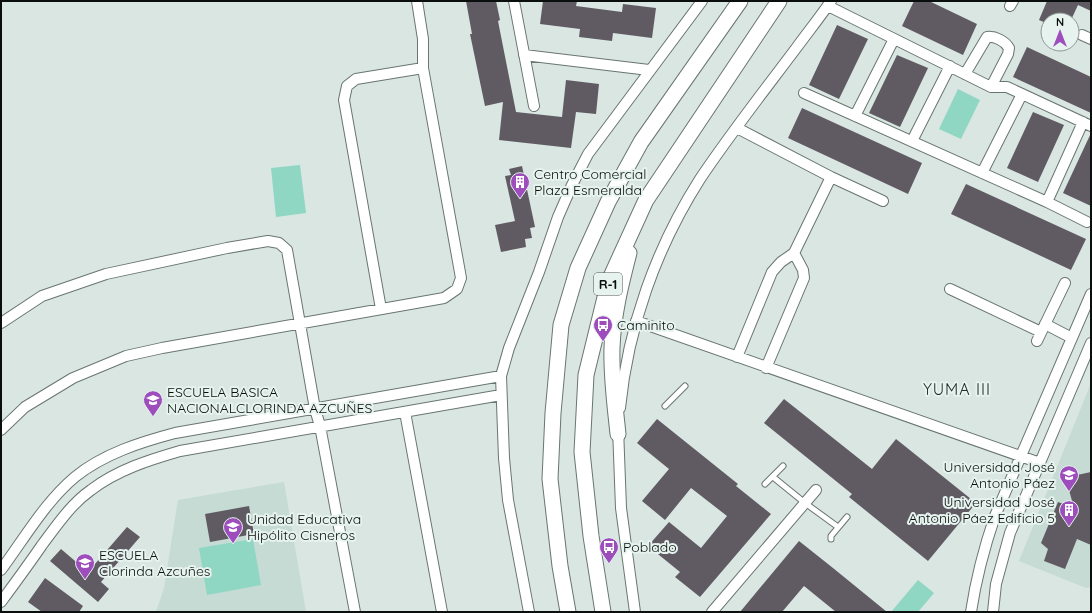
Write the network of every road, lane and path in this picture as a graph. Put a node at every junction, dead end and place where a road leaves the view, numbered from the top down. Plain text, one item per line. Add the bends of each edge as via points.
1 (417, 1) edge
2 (514, 1) edge
3 (702, 1) edge
4 (740, 1) edge
5 (779, 1) edge
6 (829, 3) edge
7 (894, 39) junction
8 (524, 54) junction
9 (950, 66) junction
10 (423, 68) junction
11 (649, 70) junction
12 (965, 74) junction
13 (991, 87) junction
14 (804, 93) dead end
15 (1022, 94) junction
16 (534, 106) dead end
17 (855, 116) junction
18 (1087, 124) edge
19 (737, 128) junction
20 (912, 141) junction
21 (982, 173) junction
22 (831, 177) junction
23 (883, 200) dead end
24 (1047, 202) junction
25 (642, 209) junction
26 (1087, 222) dead end
27 (794, 253) junction
28 (1065, 283) dead end
29 (950, 289) dead end
30 (1091, 294) edge
31 (381, 309) junction
32 (636, 321) junction
33 (1, 323) edge
34 (300, 323) junction
35 (1041, 332) junction
36 (1072, 338) junction
37 (1091, 343) edge
38 (738, 358) junction
39 (766, 368) junction
40 (501, 376) junction
41 (685, 386) dead end
42 (501, 395) junction
43 (665, 406) dead end
44 (315, 409) junction
45 (405, 412) junction
46 (320, 426) junction
47 (1, 430) edge
48 (618, 434) junction
49 (1021, 458) junction
50 (1040, 463) junction
51 (784, 466) dead end
52 (773, 477) junction
53 (765, 484) dead end
54 (816, 490) dead end
55 (805, 503) junction
56 (847, 517) dead end
57 (838, 527) junction
58 (830, 538) dead end
59 (1, 570) edge
60 (1, 602) edge
61 (355, 612) edge
62 (442, 612) edge
63 (529, 612) edge
64 (568, 612) edge
65 (603, 612) edge
66 (635, 612) edge
67 (712, 612) edge
68 (970, 612) edge
69 (993, 612) edge

1 - 10 street via 423,39
2 - 8 street
3 - 11 street
4 - 64 main road, R-1 via 640,142 608,202 578,268 561,325 550,479
5 - 25 main road, R-1
6 - 7 street
6 - 19 street
7 - 9 street
7 - 17 street
8 - 11 street
8 - 16 street
9 - 12 street
9 - 20 street
10 - 31 street via 461,278 457,289 444,298
10 - 31 street via 356,79 347,86 344,100
11 - 40 street via 588,154 572,184 509,348
12 - 13 street
12 - 13 street via 987,37 992,36 1006,43 1009,48 1008,54
13 - 15 street via 1007,87
14 - 17 street
15 - 18 street
15 - 21 street
17 - 20 street
18 - 24 street
19 - 22 street
19 - 32 street via 700,179 679,215 659,255
20 - 21 street
21 - 24 street
22 - 23 street
22 - 27 street
24 - 26 street
25 - 48 main road via 619,291 614,322 612,365
25 - 65 main road, R-1 via 609,281 586,375 582,452 591,536
27 - 38 street via 772,272
27 - 39 street via 803,270 804,278
28 - 35 street
29 - 35 street
30 - 36 street
31 - 34 street
32 - 38 street
32 - 48 street via 623,378
33 - 34 street via 42,296 106,274 268,241 279,243 287,250
34 - 44 street
34 - 47 street via 126,356 73,378 25,407
35 - 36 street
36 - 49 street
37 - 50 street
38 - 39 street
39 - 49 street
40 - 42 street
40 - 44 street
41 - 43 lane
42 - 45 street
42 - 63 street via 508,500
44 - 46 street
44 - 59 street via 175,433 123,449 76,477 59,493
45 - 46 street
45 - 62 street
46 - 60 street via 180,451 148,460 112,476 90,490 72,507
46 - 61 street
48 - 66 street via 621,508
49 - 50 street
49 - 68 street via 985,545
50 - 69 street via 1010,533 996,584
51 - 52 lane
52 - 53 lane
52 - 55 lane
54 - 55 street
55 - 57 lane
55 - 67 street
56 - 57 lane
57 - 58 lane

